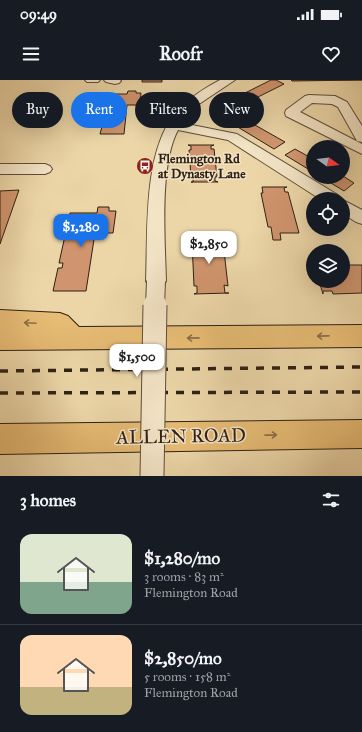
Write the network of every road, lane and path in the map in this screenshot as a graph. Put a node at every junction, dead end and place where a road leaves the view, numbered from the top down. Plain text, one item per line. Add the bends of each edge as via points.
1 (90, 80) edge
2 (94, 80) edge
3 (229, 80) edge
4 (201, 96) edge
5 (172, 128) edge
6 (188, 128) edge
7 (362, 138) edge
8 (362, 150) edge
9 (0, 169) edge
10 (45, 169) dead end
11 (321, 192) edge
12 (350, 210) edge
13 (362, 218) edge
14 (0, 322) edge
15 (362, 336) edge
16 (0, 339) edge
17 (78, 339) junction
18 (362, 434) edge
19 (64, 438) junction
20 (0, 439) edge
21 (0, 443) edge
22 (152, 476) edge

1 - 2 street
3 - 4 street
5 - 22 street, bridge via 165,143 159,169
6 - 11 street via 232,137
7 - 8 street via 343,104 334,100 309,100 290,113
9 - 10 street
12 - 13 street
17 -> 14 highway via 60,324
15 -> 17 highway
16 - 17 highway
19 -> 18 highway, ALLEN ROAD
19 - 20 highway, ALLEN ROAD
19 - 21 highway

